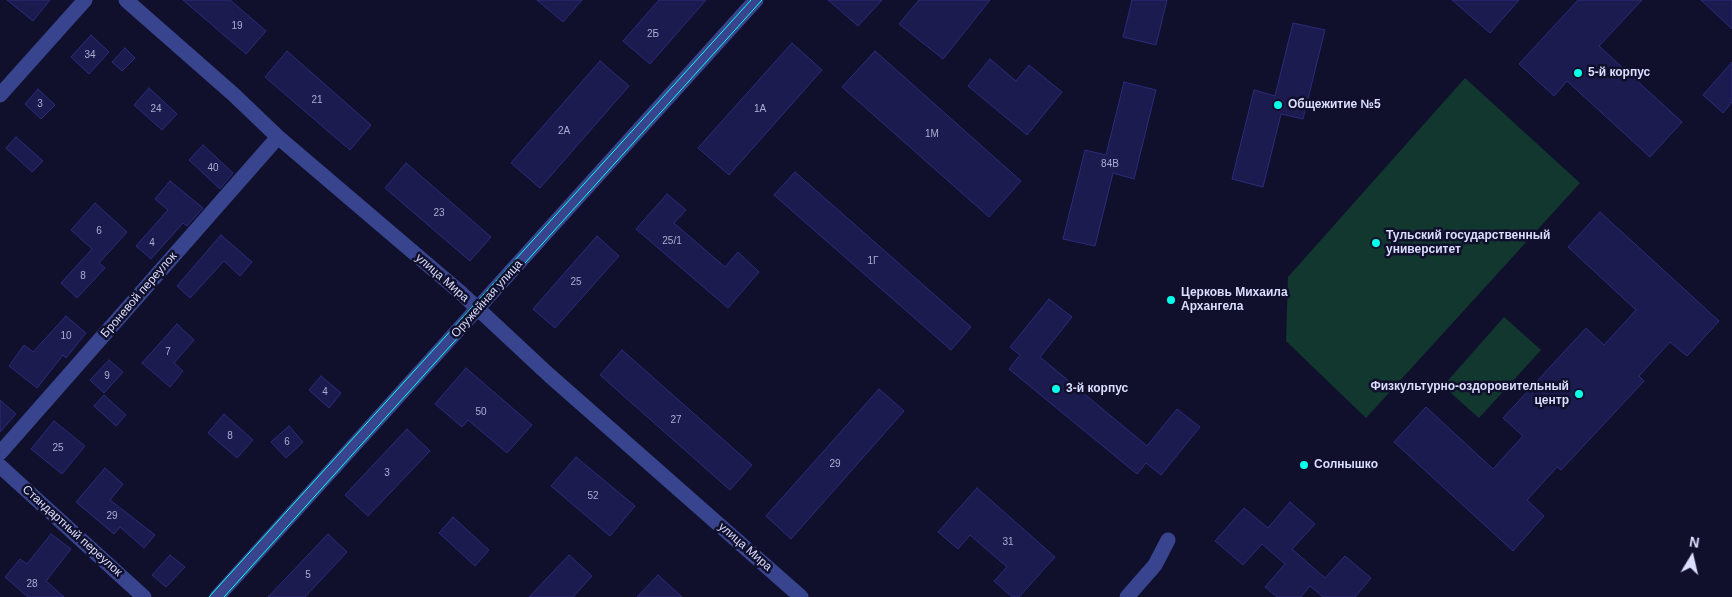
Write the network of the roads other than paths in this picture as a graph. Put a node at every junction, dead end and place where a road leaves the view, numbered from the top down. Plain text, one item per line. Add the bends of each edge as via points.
1 (84, 0) edge
2 (126, 0) edge
3 (756, 0) edge
4 (0, 95) edge
5 (278, 136) junction
6 (477, 309) junction
7 (0, 453) edge
8 (0, 466) edge
9 (1168, 540) dead end
10 (144, 597) edge
11 (217, 597) edge
12 (801, 597) edge
13 (1127, 597) edge

1 - 4 street
2 - 5 street, улица Мира
3 - 6 street, Оружейная улица
5 - 6 street, улица Мира
5 - 7 street, Броневой переулок
6 - 11 street, Оружейная улица
6 - 12 street, улица Мира
8 - 10 street, Стандартный переулок
9 - 13 street via 1155,565

